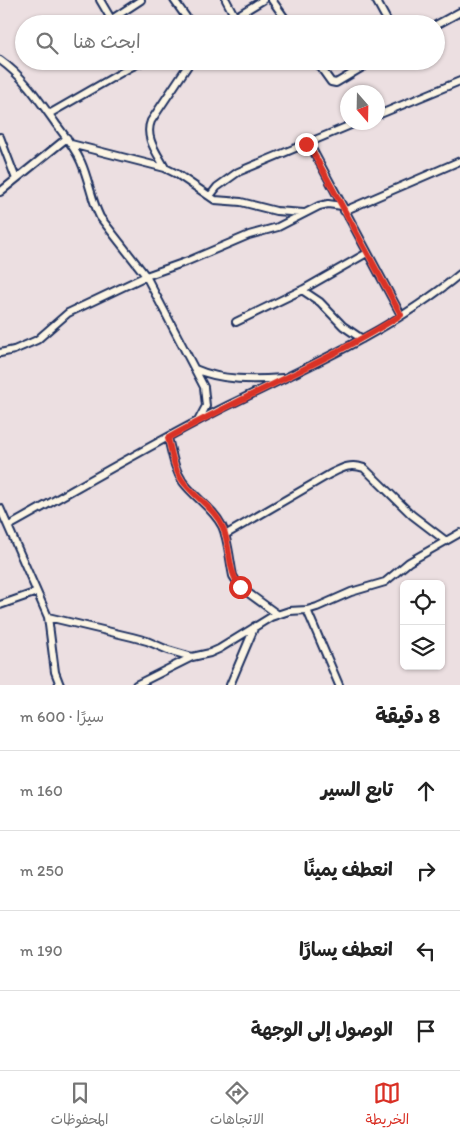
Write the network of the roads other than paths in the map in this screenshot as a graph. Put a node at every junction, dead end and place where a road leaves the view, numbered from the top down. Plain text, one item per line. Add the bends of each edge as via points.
1 (100, 0) edge
2 (141, 0) edge
3 (174, 0) edge
4 (226, 0) edge
5 (263, 0) edge
6 (272, 0) edge
7 (376, 0) edge
8 (460, 12) edge
9 (109, 15) edge
10 (122, 15) edge
11 (185, 15) edge
12 (234, 15) edge
13 (238, 15) edge
14 (283, 15) edge
15 (385, 15) edge
16 (445, 20) edge
17 (0, 60) edge
18 (124, 70) edge
19 (185, 70) edge
20 (322, 70) edge
21 (358, 70) edge
22 (460, 80) edge
23 (385, 111) edge
24 (49, 114) junction
25 (340, 130) edge
26 (0, 137) edge
27 (69, 141) junction
28 (308, 143) junction
29 (460, 161) edge
30 (165, 168) junction
31 (16, 179) junction
32 (0, 192) edge
33 (210, 196) junction
34 (343, 208) junction
35 (306, 214) junction
36 (367, 253) junction
37 (460, 274) edge
38 (146, 276) junction
39 (302, 290) junction
40 (401, 315) junction
41 (236, 322) dead end
42 (362, 339) junction
43 (0, 352) edge
44 (195, 369) junction
45 (287, 378) junction
46 (197, 422) junction
47 (168, 438) junction
48 (0, 508) edge
49 (9, 526) junction
50 (460, 533) edge
51 (225, 535) junction
52 (446, 541) junction
53 (37, 592) junction
54 (0, 605) edge
55 (307, 610) junction
56 (277, 614) junction
57 (48, 618) junction
58 (256, 626) junction
59 (192, 657) junction
60 (60, 685) edge
61 (136, 685) edge
62 (230, 685) edge
63 (339, 685) edge

1 - 9 street
2 - 10 street
3 - 11 street
4 - 12 street
5 - 13 street
6 - 14 street
7 - 15 street
8 - 16 street
17 - 24 street via 31,88
18 - 24 street
19 - 30 street via 148,128 151,142
20 - 21 street via 331,82 336,83
22 - 23 street
24 - 27 street
25 - 28 street
26 - 31 street
27 - 30 street
27 - 31 street
27 - 38 street via 82,164 100,217
28 - 33 street via 238,172 217,186
28 - 34 street
29 - 34 street
30 - 33 street
31 - 32 street
33 - 35 street via 215,200
34 - 35 street via 328,204
34 - 36 street
35 - 38 street
36 - 39 street
36 - 40 street
37 - 40 street
38 - 43 street via 68,313 37,340
38 - 44 street
39 - 41 street
39 - 42 street
40 - 42 street
42 - 45 street
44 - 45 street via 222,377
44 - 46 street via 206,399 206,406
45 - 46 street
46 - 47 street
47 - 49 street
47 - 51 street via 180,477 221,523
48 - 49 street
49 - 53 street
50 - 52 street
51 - 52 street via 330,474 348,465 356,465 364,468 412,515
51 - 56 street via 236,582
52 - 55 street via 409,562 385,582
53 - 54 street
53 - 57 street
55 - 56 street
55 - 63 street
56 - 58 street
57 - 59 street via 147,641
57 - 60 street via 55,672
58 - 59 street via 219,650
58 - 62 street
59 - 61 street

